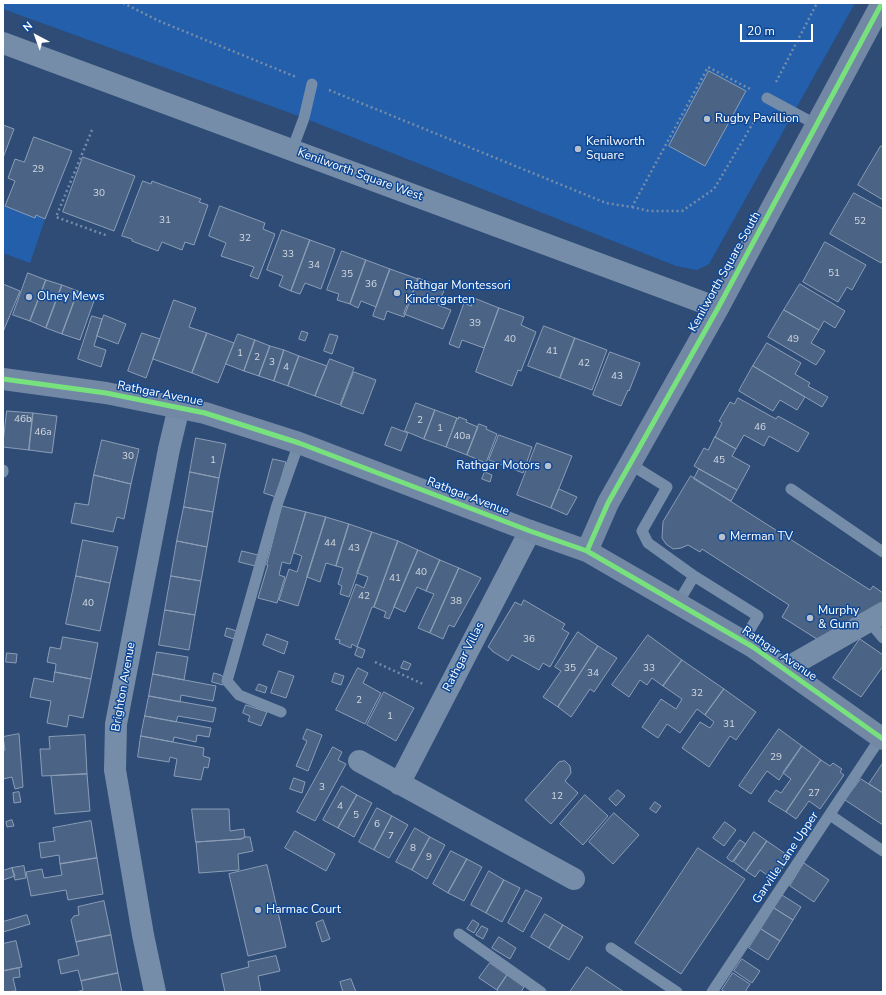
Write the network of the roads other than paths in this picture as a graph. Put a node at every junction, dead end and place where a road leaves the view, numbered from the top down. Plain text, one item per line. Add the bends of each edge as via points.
1 (882, 3) edge
2 (3, 42) edge
3 (312, 84) road end
4 (767, 98) road end
5 (816, 125) junction
6 (292, 150) junction
7 (718, 308) junction
8 (3, 379) edge
9 (179, 407) junction
10 (298, 443) junction
11 (630, 464) junction
12 (791, 489) dead end
13 (530, 531) junction
14 (882, 550) edge
15 (587, 551) junction
16 (694, 576) junction
17 (678, 603) junction
18 (876, 617) edge
19 (883, 638) edge
20 (743, 641) junction
21 (785, 669) junction
22 (281, 712) dead end
23 (882, 738) edge
24 (359, 761) dead end
25 (399, 784) junction
26 (830, 815) junction
27 (883, 850) edge
28 (580, 880) dead end
29 (459, 934) dead end
30 (611, 948) dead end
31 (154, 992) edge
32 (541, 992) edge
33 (677, 992) edge
34 (712, 992) edge

1 - 5 street, Kenilworth Square South
2 - 6 street, Kenilworth Square West
3 - 6 lane via 304,118
4 - 5 lane
5 - 7 street, Kenilworth Square South
6 - 7 street, Kenilworth Square West
7 - 11 street, Kenilworth Square South
8 - 9 street, Rathgar Avenue via 106,393
9 - 10 street, Rathgar Avenue
9 - 31 street, Brighton Avenue via 116,724 115,770
10 - 13 street, Rathgar Avenue
10 - 22 lane via 277,505 227,681 239,695
11 - 15 street, Kenilworth Square South via 608,503
11 - 16 lane via 667,487 642,530 648,543
12 - 14 lane
13 - 15 street, Rathgar Avenue
13 - 25 street, Rathgar Villas
15 - 17 street, Rathgar Avenue
16 - 17 lane
16 - 20 lane via 758,616
17 - 20 street, Rathgar Avenue
18 - 19 lane
18 - 21 street
20 - 21 street, Rathgar Avenue
21 - 23 street, Rathgar Avenue
23 - 26 lane, Garville Lane Upper
24 - 25 street
25 - 28 street
26 - 27 lane
26 - 34 lane, Garville Lane Upper via 768,898
29 - 32 lane
30 - 33 lane

